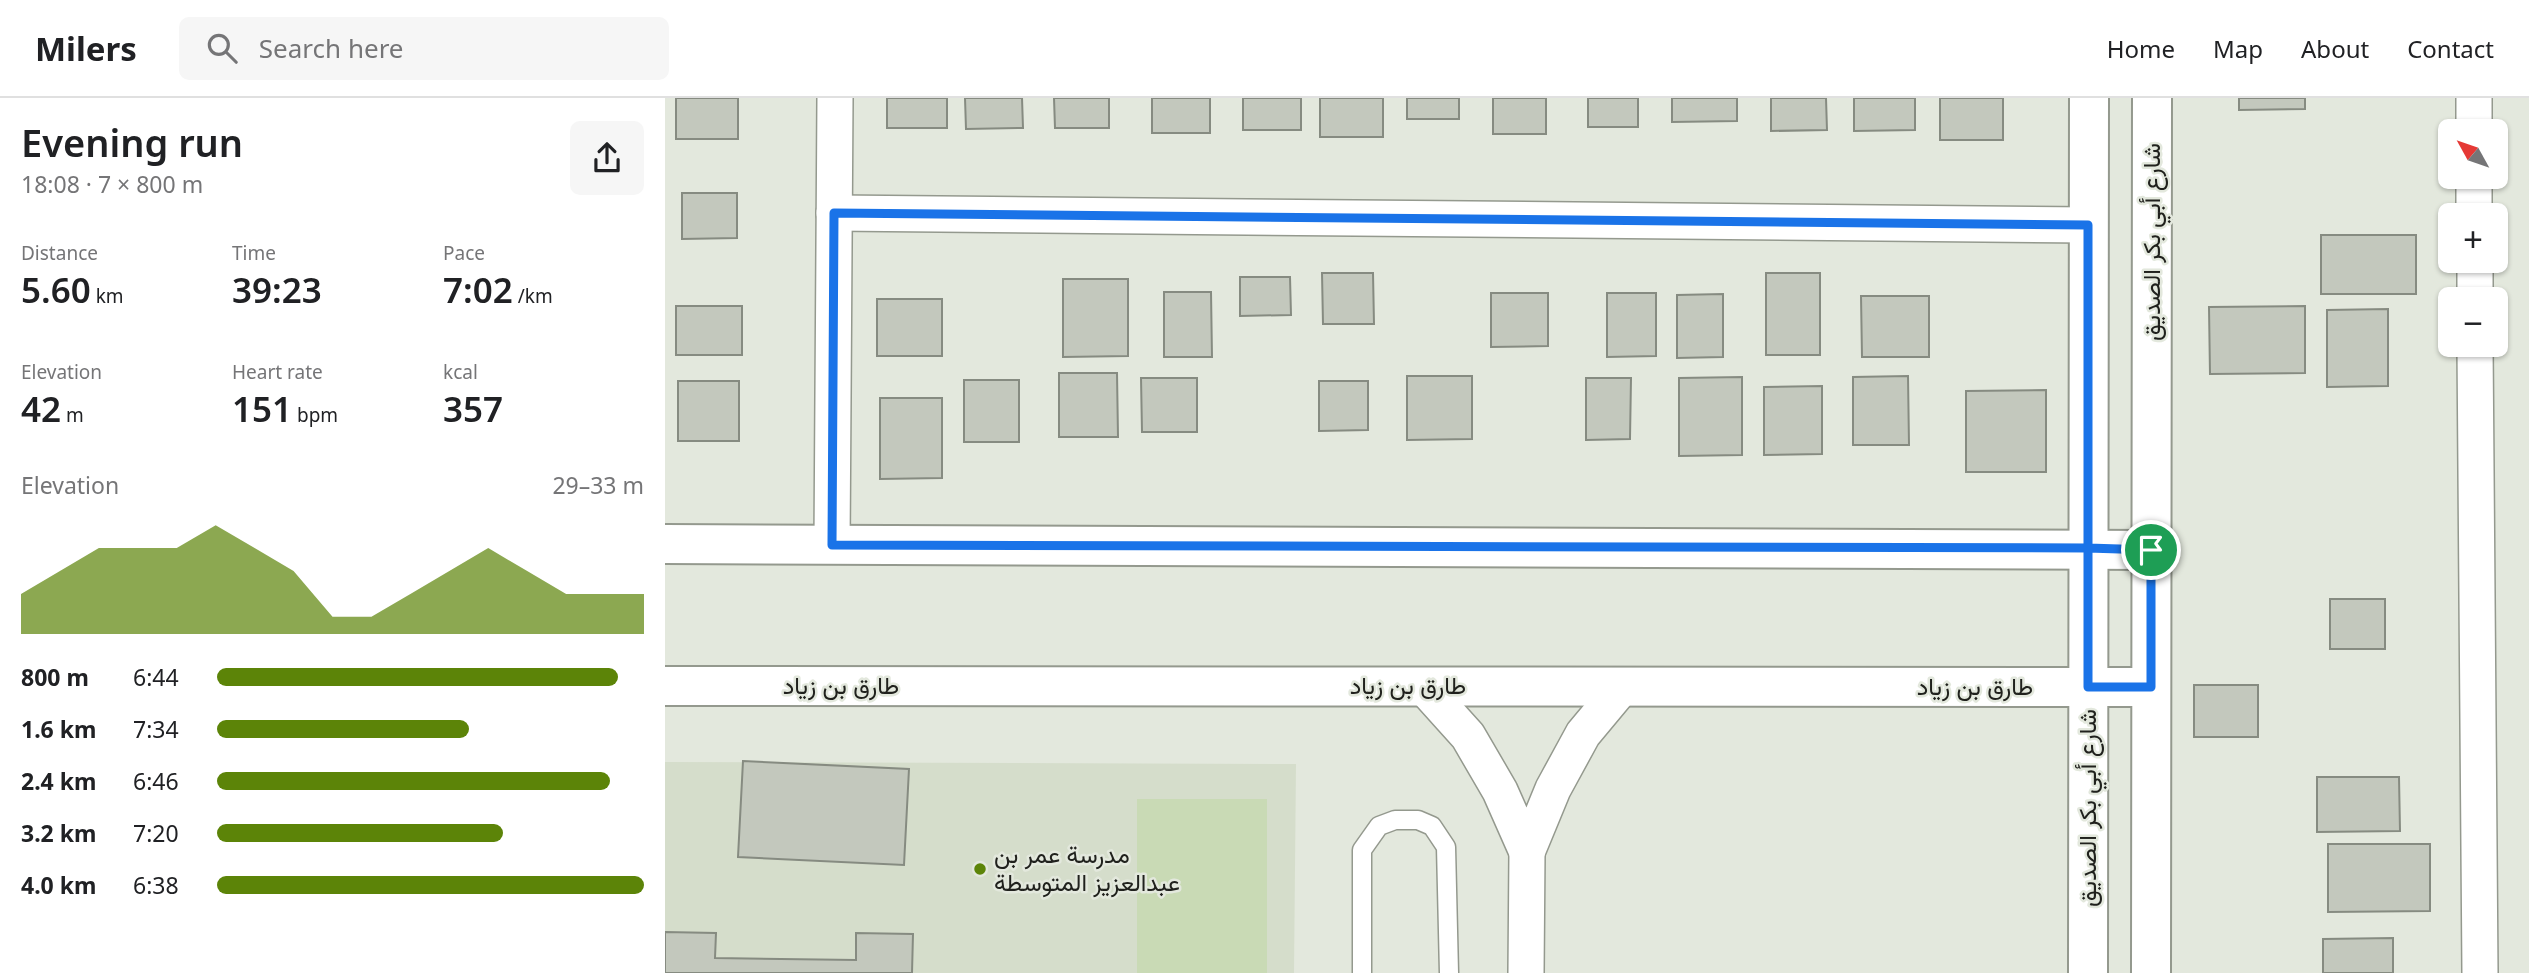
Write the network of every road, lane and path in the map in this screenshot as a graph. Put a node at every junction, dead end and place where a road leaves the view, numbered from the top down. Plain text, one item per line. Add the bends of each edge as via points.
1 (835, 98) edge
2 (2089, 98) edge
3 (2152, 98) edge
4 (2474, 98) edge
5 (2474, 119) edge
6 (834, 213) junction
7 (2088, 225) junction
8 (2475, 357) edge
9 (665, 544) edge
10 (832, 545) junction
11 (2088, 548) junction
12 (2151, 550) junction
13 (665, 685) edge
14 (1423, 686) junction
15 (1623, 686) junction
16 (2088, 687) junction
17 (2151, 687) junction
18 (1527, 852) junction
19 (1362, 973) edge
20 (1449, 973) edge
21 (1526, 973) edge
22 (2088, 973) edge
23 (2151, 973) edge
24 (2480, 973) edge

1 - 6 street
2 - 7 street, شارع أبي بكر الصديق
3 - 12 street, شارع أبي بكر الصديق
4 - 5 street
6 - 7 street
6 - 10 street
7 - 11 street, شارع أبي بكر الصديق
8 - 24 street
9 - 10 street
10 - 11 street
11 - 12 street
11 - 16 street, شارع أبي بكر الصديق
12 - 17 street, شارع أبي بكر الصديق
13 - 14 street, طارق بن زياد
14 - 15 street, طارق بن زياد
14 - 18 street via 1468,736 1500,791
15 - 16 street, طارق بن زياد
15 - 18 street via 1583,734 1553,789
16 - 17 street, طارق بن زياد
16 - 22 street, شارع أبي بكر الصديق
17 - 23 street, شارع أبي بكر الصديق
18 - 21 street
19 - 20 lane via 1362,850 1379,827 1395,820 1418,820 1432,826 1447,847

